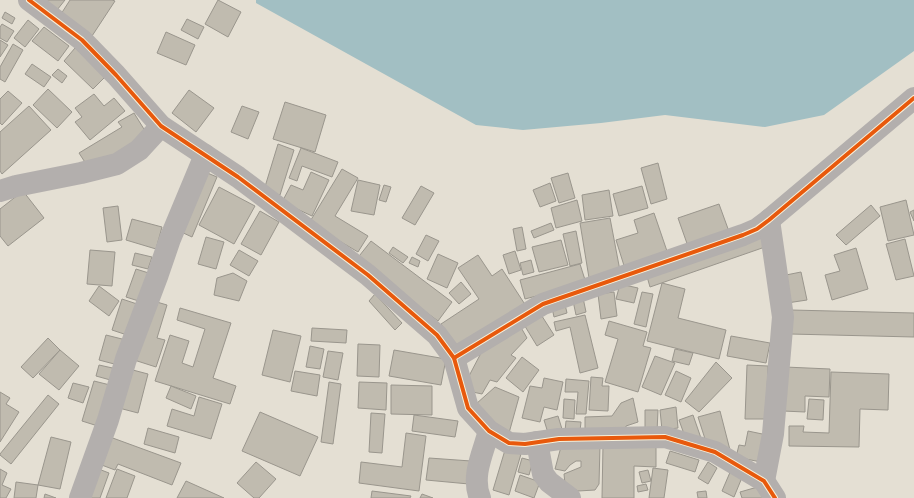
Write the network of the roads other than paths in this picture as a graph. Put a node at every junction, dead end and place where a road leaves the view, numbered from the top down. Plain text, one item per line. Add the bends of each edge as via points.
1 (29, 0) edge
2 (914, 98) edge
3 (161, 126) junction
4 (205, 155) junction
5 (0, 192) edge
6 (769, 220) junction
7 (454, 358) junction
8 (489, 431) junction
9 (537, 442) junction
10 (770, 489) edge
11 (80, 498) edge
12 (480, 498) edge
13 (570, 498) edge

1 - 3 street via 82,40
2 - 6 street
3 - 4 street
3 - 5 street via 139,150 117,164 16,186
4 - 7 street via 368,275 438,335
4 - 11 street via 170,239 126,359 108,420
6 - 7 street via 743,236 543,304
6 - 10 street via 783,317
7 - 8 street via 468,408
8 - 9 street via 509,442
8 - 12 street via 477,471 477,490
9 - 10 street via 559,439 665,438 715,452
9 - 13 street via 543,474

